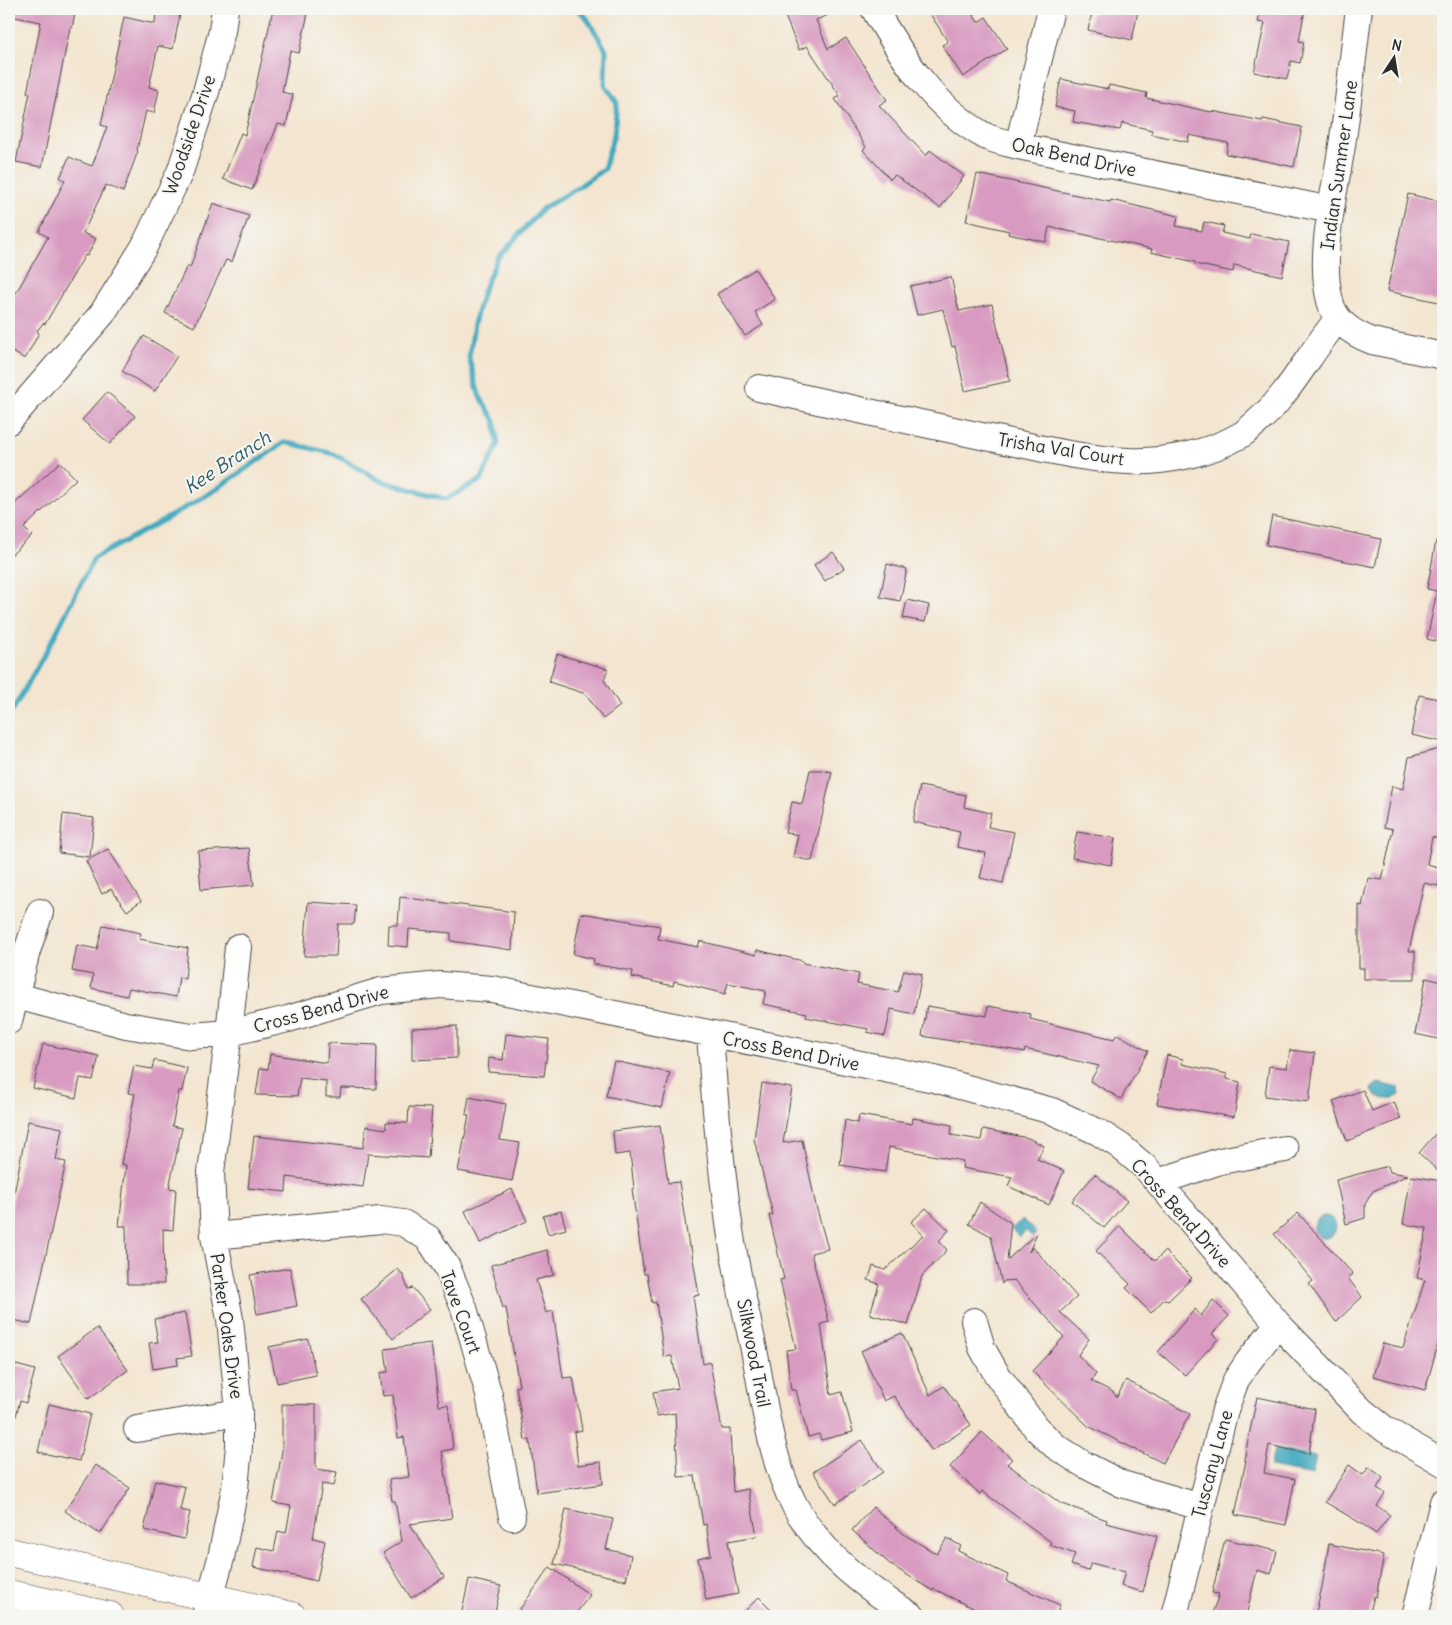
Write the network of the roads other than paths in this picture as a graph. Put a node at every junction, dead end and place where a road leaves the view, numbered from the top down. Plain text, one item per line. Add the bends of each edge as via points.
1 (225, 9) edge
2 (874, 9) edge
3 (1052, 9) edge
4 (1359, 9) edge
5 (1018, 146) junction
6 (1331, 210) junction
7 (1338, 319) junction
8 (1443, 356) edge
9 (759, 388) dead end
10 (11, 412) edge
11 (40, 912) dead end
12 (238, 947) dead end
13 (12, 995) edge
14 (9, 1021) edge
15 (229, 1033) junction
16 (710, 1034) junction
17 (1285, 1149) dead end
18 (1158, 1182) junction
19 (214, 1236) junction
20 (974, 1321) dead end
21 (1278, 1324) junction
22 (239, 1412) junction
23 (137, 1429) dead end
24 (1443, 1463) edge
25 (1443, 1502) edge
26 (1201, 1507) junction
27 (512, 1517) dead end
28 (9, 1552) edge
29 (9, 1594) edge
30 (208, 1607) edge
31 (110, 1616) edge
32 (292, 1616) edge
33 (912, 1616) edge
34 (1174, 1616) edge
35 (1415, 1616) edge

1 - 10 street, Woodside Drive via 206,92 180,172 144,247 102,314
2 - 5 street, Oak Bend Drive via 932,95 986,136
3 - 5 street
4 - 6 street, Indian Summer Lane
5 - 6 street, Oak Bend Drive
6 - 7 street, Indian Summer Lane via 1327,283 1330,302
7 - 8 street via 1352,332 1372,341
7 - 9 street, Trisha Val Court via 1286,392 1261,418 1242,434 1209,450 1176,457 1130,461 1101,459
11 - 13 street
12 - 15 street, Parker Oaks Drive
13 - 14 street
13 - 15 street, Cross Bend Drive via 126,1025 191,1036
15 - 16 street, Cross Bend Drive via 288,1019 381,990 440,985 492,989
15 - 19 street, Parker Oaks Drive via 211,1172
16 - 18 street, Cross Bend Drive via 934,1079 1052,1111 1120,1146
16 - 33 street, Silkwood Trail via 717,1132 729,1225 780,1470 795,1506 816,1538 842,1566 878,1595
17 - 18 street via 1220,1161
18 - 21 street, Cross Bend Drive
19 - 22 street, Parker Oaks Drive via 230,1319
19 - 27 street, Tave Court via 381,1220 403,1223 428,1238 446,1267 464,1308 488,1395
20 - 26 street via 982,1348 996,1373 1036,1428 1055,1446 1122,1484
21 - 24 street, Cross Bend Drive via 1362,1411 1386,1430
21 - 26 street, Tuscany Lane via 1236,1380 1225,1410
22 - 23 street
22 - 30 street, Parker Oaks Drive via 235,1488
25 - 35 street
26 - 34 street, Tuscany Lane
28 - 30 main road
29 - 31 main road
30 - 32 main road

